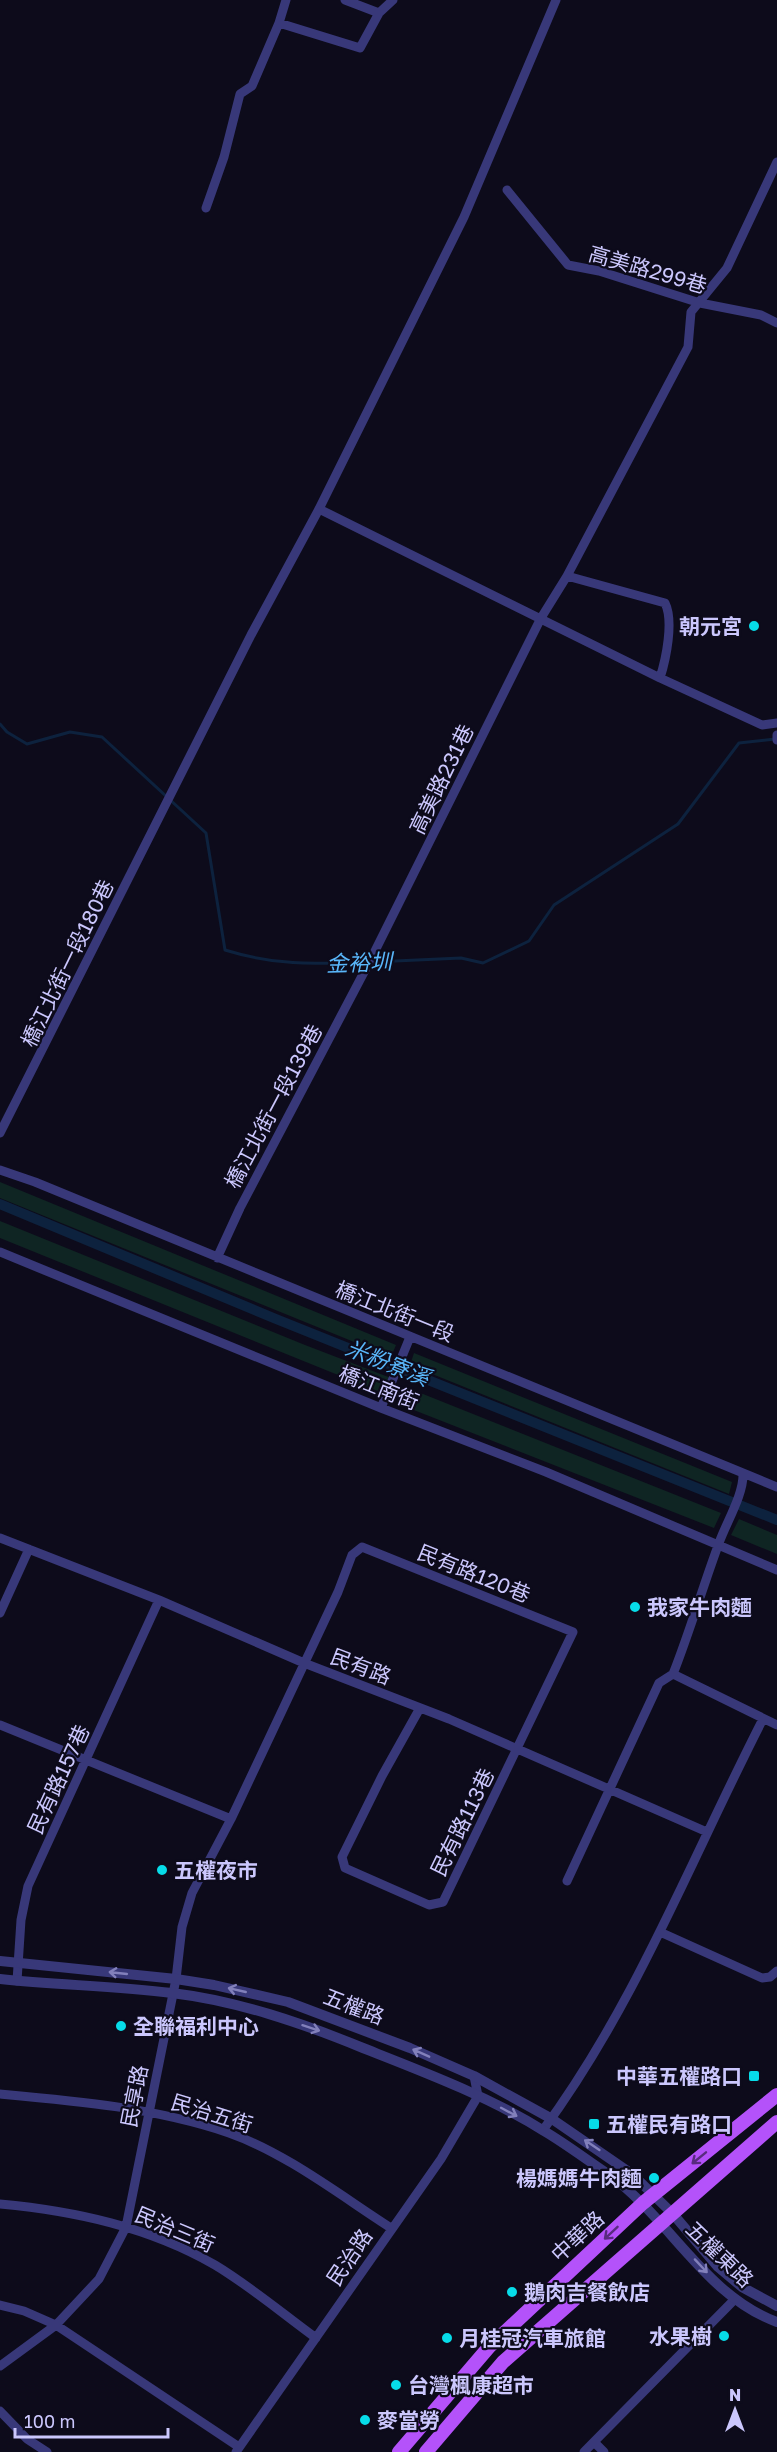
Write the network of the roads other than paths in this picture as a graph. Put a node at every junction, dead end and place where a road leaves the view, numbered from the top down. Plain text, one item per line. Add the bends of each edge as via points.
1 (286, 0) edge
2 (345, 0) edge
3 (393, 0) edge
4 (556, 0) edge
5 (379, 13) junction
6 (279, 23) junction
7 (777, 162) edge
8 (507, 190) dead end
9 (206, 208) dead end
10 (700, 303) junction
11 (777, 322) edge
12 (319, 509) junction
13 (567, 576) junction
14 (541, 618) junction
15 (660, 678) junction
16 (777, 723) edge
17 (777, 735) edge
18 (777, 740) edge
19 (364, 973) joint
20 (0, 1133) edge
21 (0, 1170) edge
22 (0, 1252) edge
23 (217, 1258) junction
24 (410, 1337) junction
25 (381, 1408) junction
26 (743, 1473) junction
27 (777, 1487) edge
28 (0, 1538) edge
29 (718, 1545) junction
30 (29, 1549) junction
31 (777, 1570) edge
32 (159, 1600) junction
33 (0, 1613) edge
34 (304, 1663) junction
35 (673, 1674) junction
36 (420, 1708) junction
37 (763, 1719) junction
38 (0, 1725) edge
39 (777, 1725) edge
40 (517, 1749) junction
41 (87, 1760) junction
42 (611, 1789) junction
43 (231, 1819) junction
44 (707, 1832) junction
45 (567, 1881) dead end
46 (660, 1932) junction
47 (0, 1961) edge
48 (17, 1963) junction
49 (777, 1971) edge
50 (0, 1979) edge
51 (176, 1979) junction
52 (17, 1981) junction
53 (173, 1994) junction
54 (474, 2076) junction
55 (0, 2094) edge
56 (777, 2095) edge
57 (478, 2096) junction
58 (149, 2113) junction
59 (552, 2119) junction
60 (777, 2122) edge
61 (543, 2130) junction
62 (649, 2199) junction
63 (0, 2204) edge
64 (673, 2214) junction
65 (662, 2224) junction
66 (126, 2227) junction
67 (391, 2228) junction
68 (735, 2299) junction
69 (0, 2305) edge
70 (777, 2306) edge
71 (777, 2322) edge
72 (56, 2325) junction
73 (316, 2338) junction
74 (0, 2366) edge
75 (0, 2411) edge
76 (594, 2442) junction
77 (237, 2450) edge
78 (47, 2452) edge
79 (399, 2452) edge
80 (426, 2452) edge
81 (584, 2452) edge
82 (604, 2452) edge

1 - 6 street
2 - 5 street
3 - 5 street
4 - 12 street, 橋江北街一段180巷 via 464,216
5 - 6 street via 360,48
6 - 9 street via 252,86 240,94
7 - 10 street, 高美路231巷 via 727,268
8 - 10 street, 高美路299巷 via 568,265
10 - 11 street, 高美路299巷
10 - 13 street, 高美路231巷 via 691,312 688,347
12 - 14 street
12 - 20 street, 橋江北街一段180巷 via 251,635
13 - 14 street, 高美路231巷
13 - 15 street via 665,603 669,610 666,660
14 - 15 street
14 - 19 street, 高美路231巷
15 - 16 street via 762,724
17 - 18 street
19 - 23 street, 橋江北街一段139巷
21 - 23 street, 橋江北街一段
22 - 25 street, 橋江南街
23 - 24 street, 橋江北街一段
24 - 25 street
24 - 26 street, 橋江北街一段
25 - 29 street, 橋江南街
26 - 27 street, 橋江北街一段
26 - 29 street via 741,1488
28 - 30 street, 民有路
29 - 31 street, 橋江南街
29 - 35 street
30 - 32 street, 民有路
30 - 33 street
32 - 34 street, 民有路
32 - 41 street, 民有路157巷
34 - 36 street, 民有路
34 - 40 street, 民有路120巷 via 352,1555 362,1547 573,1632
34 - 43 street, 民享路
35 - 37 street
35 - 42 street via 659,1683
36 - 40 street, 民有路
36 - 40 street, 民有路113巷 via 381,1776 342,1857 345,1868 429,1905 443,1902
37 - 39 street
37 - 44 street
38 - 41 street
40 - 42 street, 民有路
41 - 43 street
41 - 48 street, 民有路157巷 via 28,1886
42 - 44 street, 民有路
42 - 45 street
43 - 51 street, 民享路 via 192,1893 182,1928
44 - 46 street
46 - 49 street via 762,1978
46 - 59 street via 607,2035
47 - 48 street, 五權路
51 -> 48 street, 五權路
48 - 52 street, 民有路157巷
50 - 52 street, 五權路
51 - 53 street, 民享路
54 -> 51 street, 五權路 via 288,2002
52 - 53 street, 五權路
53 -> 57 street, 五權路 via 246,2007 328,2034
53 - 58 street, 民享路
54 - 57 street
54 - 59 street, 五權路
55 - 58 street, 民治五街 via 74,2100
56 -> 62 main road, 中華路
57 -> 61 street, 五權路
57 - 67 street, 民治路 via 441,2159
58 - 66 street, 民享路
58 - 67 street, 民治五街 via 230,2134 280,2157
59 - 61 street
62 -> 59 street, 五權路 via 632,2174
60 - 64 main road
61 - 62 street, 五權路
62 - 64 street, 五權東路
62 - 65 street, 五權東路
62 -> 79 main road, 中華路 via 489,2347
63 - 66 street, 民治三街 via 58,2210
64 - 65 main road
64 - 70 street, 五權東路 via 718,2267 742,2287
65 -> 68 street, 五權東路
65 - 80 main road via 503,2362
66 - 72 street, 民享路 via 99,2279
66 - 73 street, 民治三街 via 174,2244 216,2266
67 - 73 street, 民治路
68 - 71 street, 五權東路
68 - 76 street
69 - 72 street
72 - 74 street, 民享路
72 - 77 street
73 - 77 street, 民治路
75 - 78 street via 27,2439
76 - 81 street
76 - 82 street

